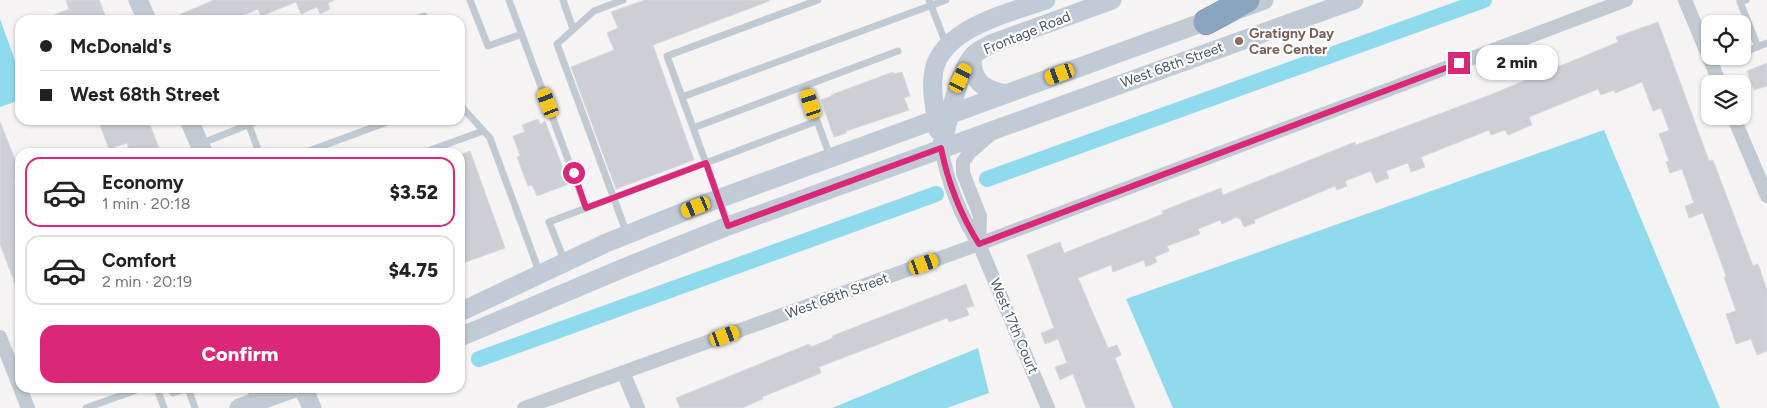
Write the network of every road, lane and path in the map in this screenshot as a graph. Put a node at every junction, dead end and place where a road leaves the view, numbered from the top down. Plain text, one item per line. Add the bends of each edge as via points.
1 (138, 0) edge
2 (470, 0) edge
3 (510, 0) edge
4 (563, 0) edge
5 (623, 0) edge
6 (818, 0) edge
7 (946, 0) edge
8 (1046, 0) edge
9 (1112, 0) edge
10 (1247, 0) edge
11 (1264, 0) edge
12 (1354, 0) edge
13 (1626, 0) edge
14 (1685, 0) edge
15 (1742, 1) edge
16 (930, 3) edge
17 (1097, 3) edge
18 (145, 15) edge
19 (1206, 22) junction
20 (573, 29) junction
21 (522, 34) junction
22 (1701, 38) edge
23 (1767, 43) edge
24 (1758, 47) junction
25 (944, 49) junction
26 (1751, 50) edge
27 (898, 51) dead end
28 (972, 57) junction
29 (806, 86) junction
30 (1006, 94) junction
31 (682, 97) junction
32 (465, 111) edge
33 (944, 117) junction
34 (817, 122) junction
35 (191, 125) edge
36 (243, 125) edge
37 (249, 125) edge
38 (380, 125) edge
39 (1738, 125) edge
40 (1002, 126) junction
41 (693, 128) junction
42 (483, 131) junction
43 (201, 148) edge
44 (258, 148) edge
45 (317, 148) edge
46 (436, 148) edge
47 (941, 148) junction
48 (831, 158) junction
49 (706, 163) junction
50 (1767, 196) edge
51 (613, 198) junction
52 (719, 200) junction
53 (586, 208) junction
54 (728, 226) junction
55 (627, 235) junction
56 (979, 244) junction
57 (565, 263) junction
58 (540, 275) junction
59 (465, 310) edge
60 (465, 334) edge
61 (0, 337) edge
62 (623, 372) junction
63 (15, 375) edge
64 (22, 393) edge
65 (128, 393) edge
66 (159, 393) edge
67 (189, 393) edge
68 (274, 393) edge
69 (305, 393) edge
70 (248, 399) edge
71 (28, 408) edge
72 (86, 408) edge
73 (164, 408) edge
74 (195, 408) edge
75 (312, 408) edge
76 (524, 408) edge
77 (638, 408) edge
78 (1048, 408) edge

1 - 18 main road
2 - 21 lane via 488,46
3 - 21 lane
4 - 20 lane
5 - 20 lane via 594,11
6 - 31 lane via 667,56
7 - 16 lane
8 - 25 main road, Frontage Road via 968,30
9 - 17 main road, Frontage Road
10 - 19 highway
11 - 19 main road
12 - 40 main road, West 68th Street
13 - 56 street, West 68th Street
14 - 22 street
15 - 24 lane
16 - 25 lane
16 - 31 lane
17 - 28 main road, Frontage Road via 991,44
19 - 30 main road
20 - 51 lane via 557,44
21 - 53 lane
23 - 24 lane
24 - 26 lane
25 - 33 main road via 932,76
27 - 29 lane
28 - 30 main road via 974,74 980,84
28 - 33 main road
29 - 34 lane
29 - 41 lane
30 - 33 main road
31 - 41 lane
32 - 42 lane
33 - 47 main road
33 - 48 main road
34 - 48 lane
34 - 49 lane
35 - 43 main road
36 - 43 lane
37 - 44 lane
38 - 45 lane
39 - 50 street
40 - 47 main road, West 68th Street
40 - 56 street, West 17th Court via 969,153 963,162 963,174 980,216
41 - 49 lane
42 - 46 lane
42 - 58 lane via 490,138
47 - 54 main road, West 68th Street
47 - 56 street, West 17th Court via 946,173 965,223
48 - 52 main road
49 - 51 lane
49 - 52 lane
51 - 53 lane
51 - 55 lane
52 - 54 lane
52 - 55 main road
53 - 57 lane via 549,222
54 - 60 main road, West 68th Street
55 - 57 main road
56 - 62 street, West 68th Street
56 - 78 street, West 17th Court
57 - 58 main road
58 - 59 main road
61 - 63 street
62 - 76 street, West 68th Street
62 - 77 street
64 - 71 street
65 - 72 lane
66 - 73 lane
67 - 74 lane
68 - 70 main road
69 - 75 main road

